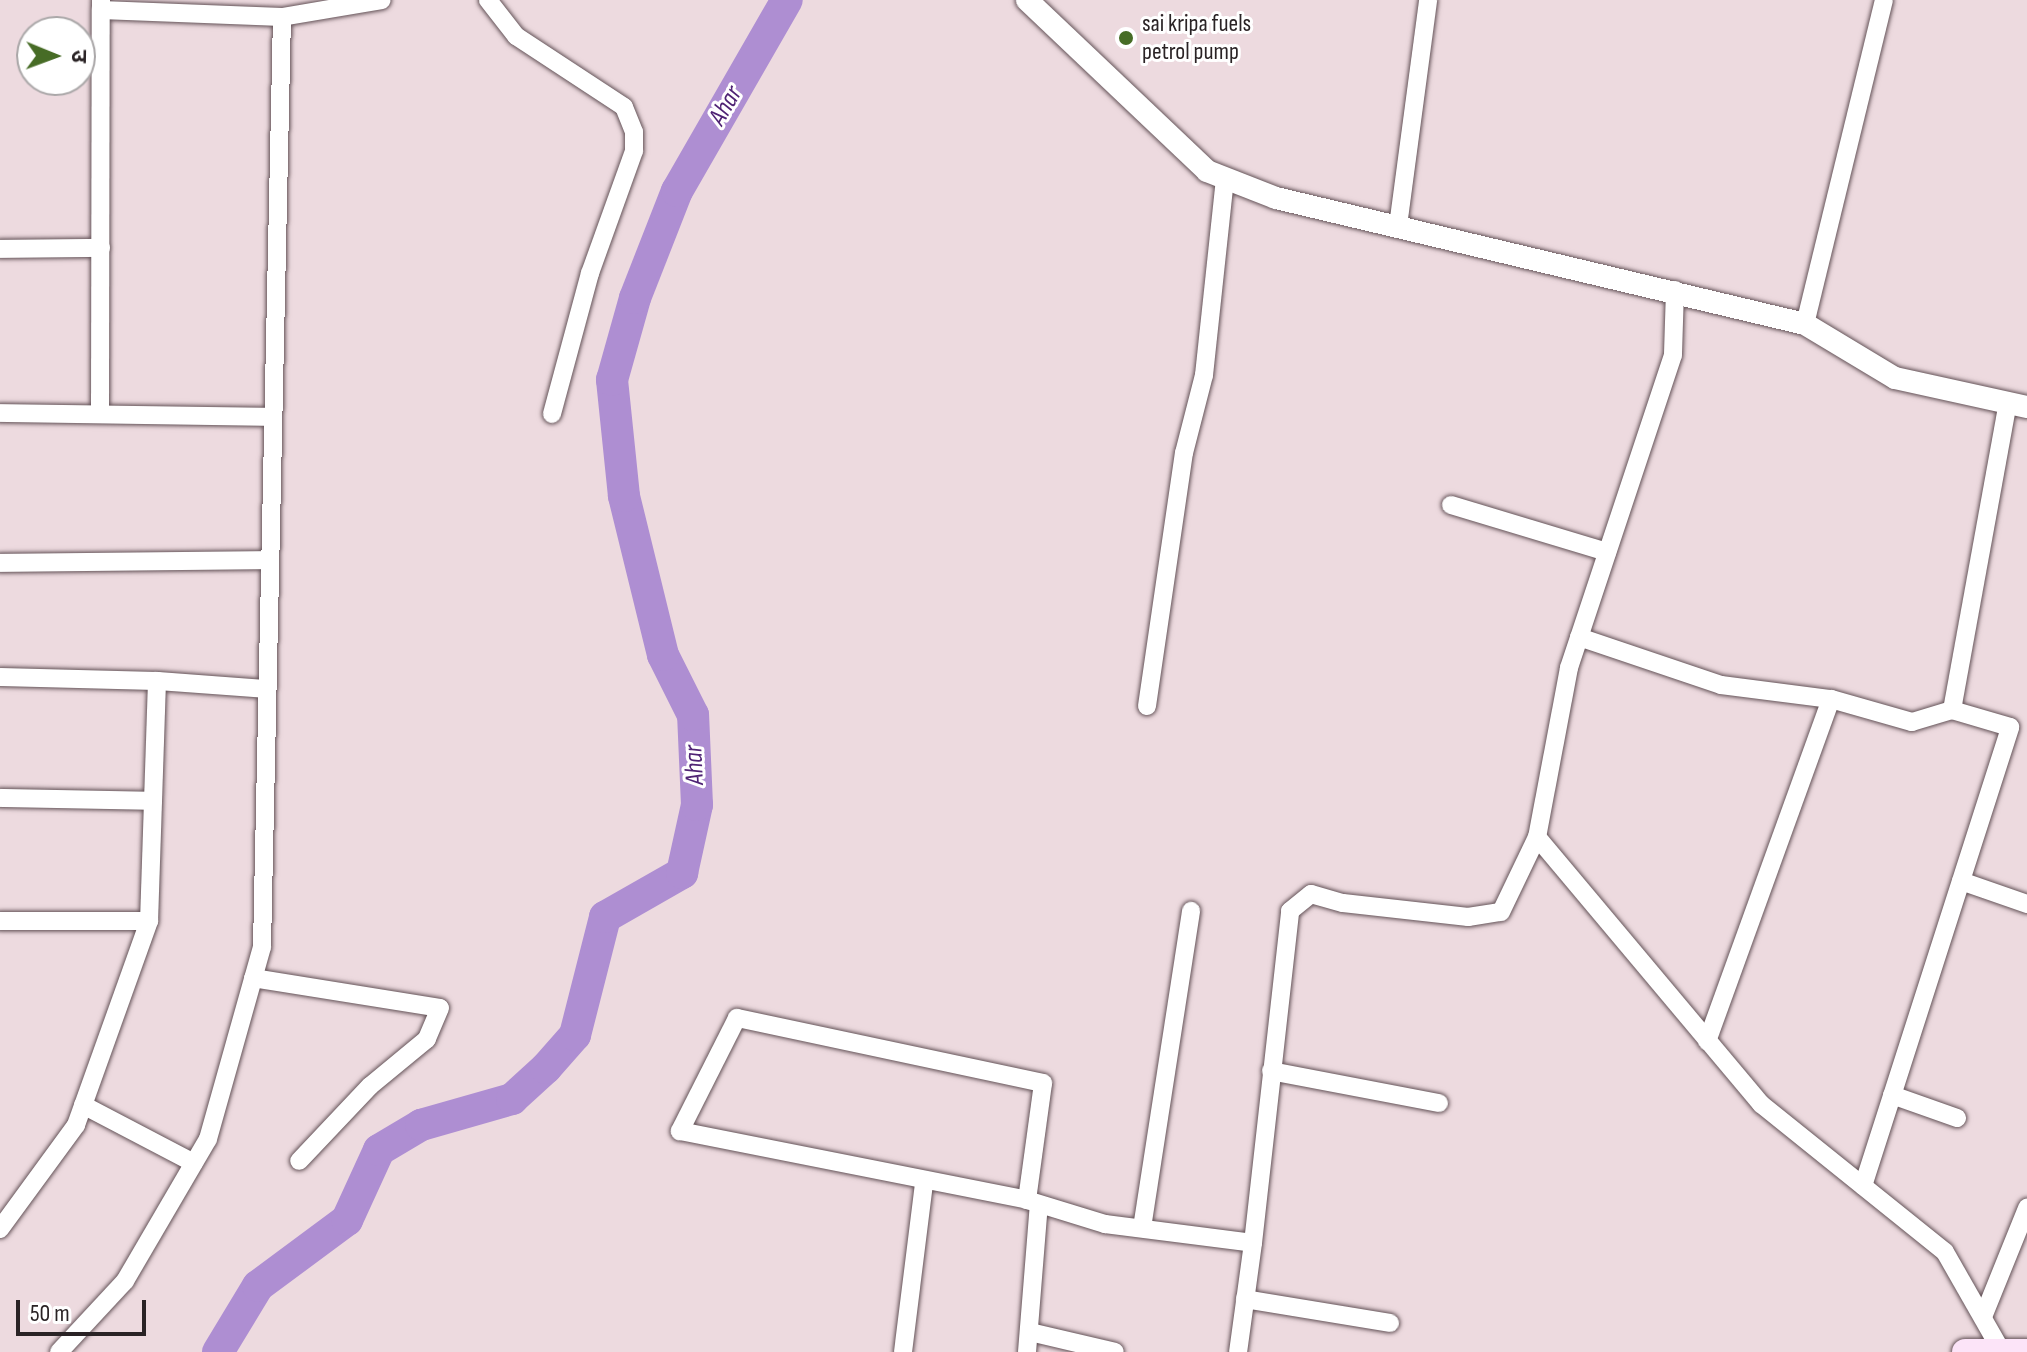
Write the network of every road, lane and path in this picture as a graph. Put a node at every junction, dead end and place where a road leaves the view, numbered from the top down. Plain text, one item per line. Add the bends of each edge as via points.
1 (382, 0) edge
2 (488, 0) edge
3 (1027, 0) edge
4 (1428, 0) edge
5 (1884, 0) edge
6 (101, 5) edge
7 (282, 17) junction
8 (1225, 178) junction
9 (1398, 226) junction
10 (101, 248) junction
11 (0, 249) edge
12 (1675, 290) junction
13 (1805, 324) junction
14 (2018, 405) edge
15 (100, 411) junction
16 (0, 413) edge
17 (552, 414) dead end
18 (271, 417) junction
19 (1451, 505) dead end
20 (1607, 552) junction
21 (269, 560) junction
22 (0, 563) edge
23 (1579, 637) junction
24 (0, 677) edge
25 (157, 681) junction
26 (266, 689) junction
27 (1831, 699) junction
28 (1147, 706) dead end
29 (1952, 710) junction
30 (0, 798) edge
31 (153, 801) junction
32 (1537, 837) junction
33 (1961, 881) junction
34 (2027, 904) edge
35 (1191, 911) dead end
36 (0, 921) edge
37 (149, 921) junction
38 (253, 978) junction
39 (1707, 1041) junction
40 (1271, 1071) junction
41 (1892, 1095) junction
42 (1439, 1103) dead end
43 (83, 1105) junction
44 (1957, 1118) dead end
45 (299, 1161) dead end
46 (194, 1163) junction
47 (924, 1184) junction
48 (1863, 1186) junction
49 (1033, 1202) junction
50 (2027, 1208) edge
51 (1142, 1228) junction
52 (0, 1229) edge
53 (1253, 1243) junction
54 (1245, 1299) junction
55 (1983, 1317) junction
56 (1390, 1323) dead end
57 (1030, 1332) junction
58 (2010, 1351) edge
59 (59, 1352) edge
60 (903, 1352) edge
61 (1027, 1352) edge
62 (1115, 1352) edge
63 (1238, 1352) edge
64 (1965, 1352) edge

1 - 7 street
2 - 17 street via 516,36 624,107 634,132 634,151 590,273
3 - 8 street via 1207,171
4 - 9 street
5 - 13 street
6 - 7 street
6 - 10 street
7 - 18 street
8 - 9 street via 1276,198
8 - 28 street via 1204,375 1184,453
9 - 12 street
10 - 11 street
10 - 15 street
12 - 13 street
12 - 20 street via 1673,355
13 - 14 street via 1895,378
14 - 29 street
15 - 16 street
15 - 18 street
18 - 21 street
19 - 20 street
20 - 23 street
21 - 22 street
21 - 26 street
23 - 27 street via 1721,685
23 - 32 street
24 - 25 street
25 - 26 street
25 - 31 street
26 - 38 street via 262,947
27 - 29 street via 1912,722
27 - 39 street
29 - 33 street via 2010,727
30 - 31 street
31 - 37 street
32 - 39 street
32 - 40 street via 1501,912 1468,917 1343,903 1311,894 1290,911
33 - 34 street
33 - 41 street
35 - 51 street
36 - 37 street
37 - 43 street
38 - 45 street via 440,1008 427,1039 370,1086
38 - 46 street via 208,1139
39 - 48 street via 1761,1104
40 - 42 street
40 - 53 street
41 - 44 street
41 - 48 street
43 - 46 street
43 - 52 street via 76,1125
46 - 59 street via 125,1281
47 - 49 street
47 - 49 street via 680,1131 737,1018 1043,1083
47 - 60 street
48 - 55 street via 1945,1252
49 - 51 street
49 - 57 street
50 - 55 street
51 - 53 street
53 - 54 street
54 - 56 street
54 - 63 street
55 - 58 street
57 - 61 street
57 - 62 street
58 - 64 main road

